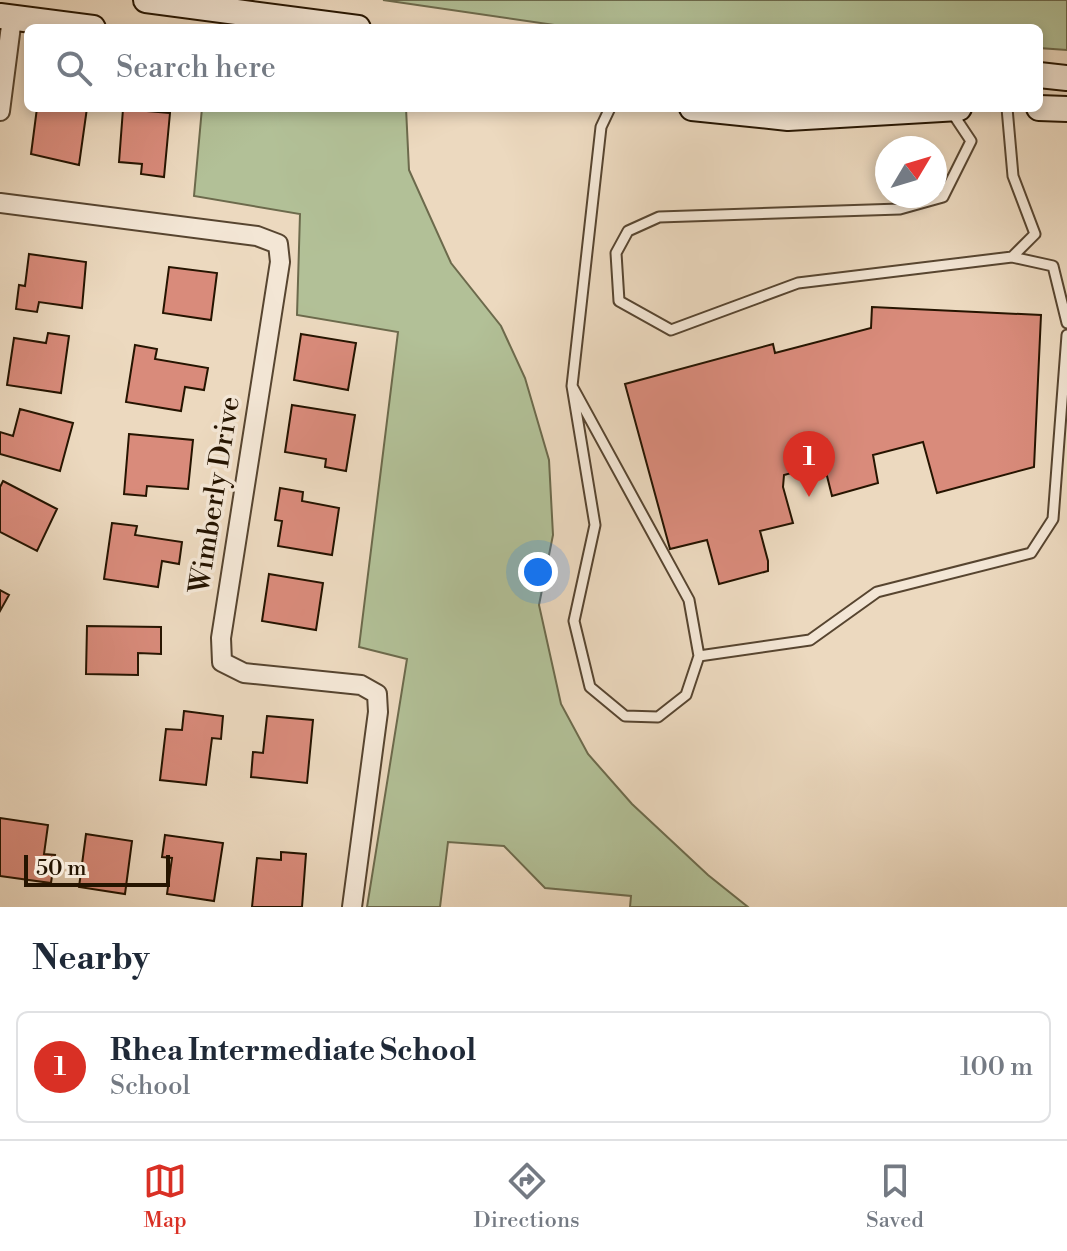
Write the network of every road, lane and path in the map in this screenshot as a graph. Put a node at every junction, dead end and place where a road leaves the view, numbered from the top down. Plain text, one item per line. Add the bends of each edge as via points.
1 (146, 0) edge
2 (11, 8) edge
3 (77, 24) edge
4 (328, 24) edge
5 (1043, 75) edge
6 (1067, 78) edge
7 (1043, 108) edge
8 (1067, 109) edge
9 (0, 111) edge
10 (608, 112) edge
11 (730, 112) edge
12 (885, 112) edge
13 (952, 112) edge
14 (1007, 112) edge
15 (0, 203) edge
16 (1012, 257) junction
17 (1067, 323) edge
18 (1067, 335) edge
19 (572, 386) junction
20 (699, 656) junction
21 (352, 907) edge

1 - 4 street
2 - 3 street
2 - 9 street
5 - 6 street
7 - 8 street
10 - 19 lane via 601,127
11 - 12 street via 788,118
13 - 16 lane via 971,141 943,197 900,209 659,217 628,231 616,253 619,301 671,330 798,283
14 - 16 lane via 1013,176 1035,234
15 - 21 street, Wimberly Drive via 257,236 278,244 280,262 221,638 222,662 244,673 361,685 377,694
16 - 17 lane via 1053,266
18 - 20 lane via 1053,519 1031,553 877,592 810,640
19 - 20 lane via 689,600
19 - 20 lane via 595,525 574,621 590,687 625,716 658,717 686,695

